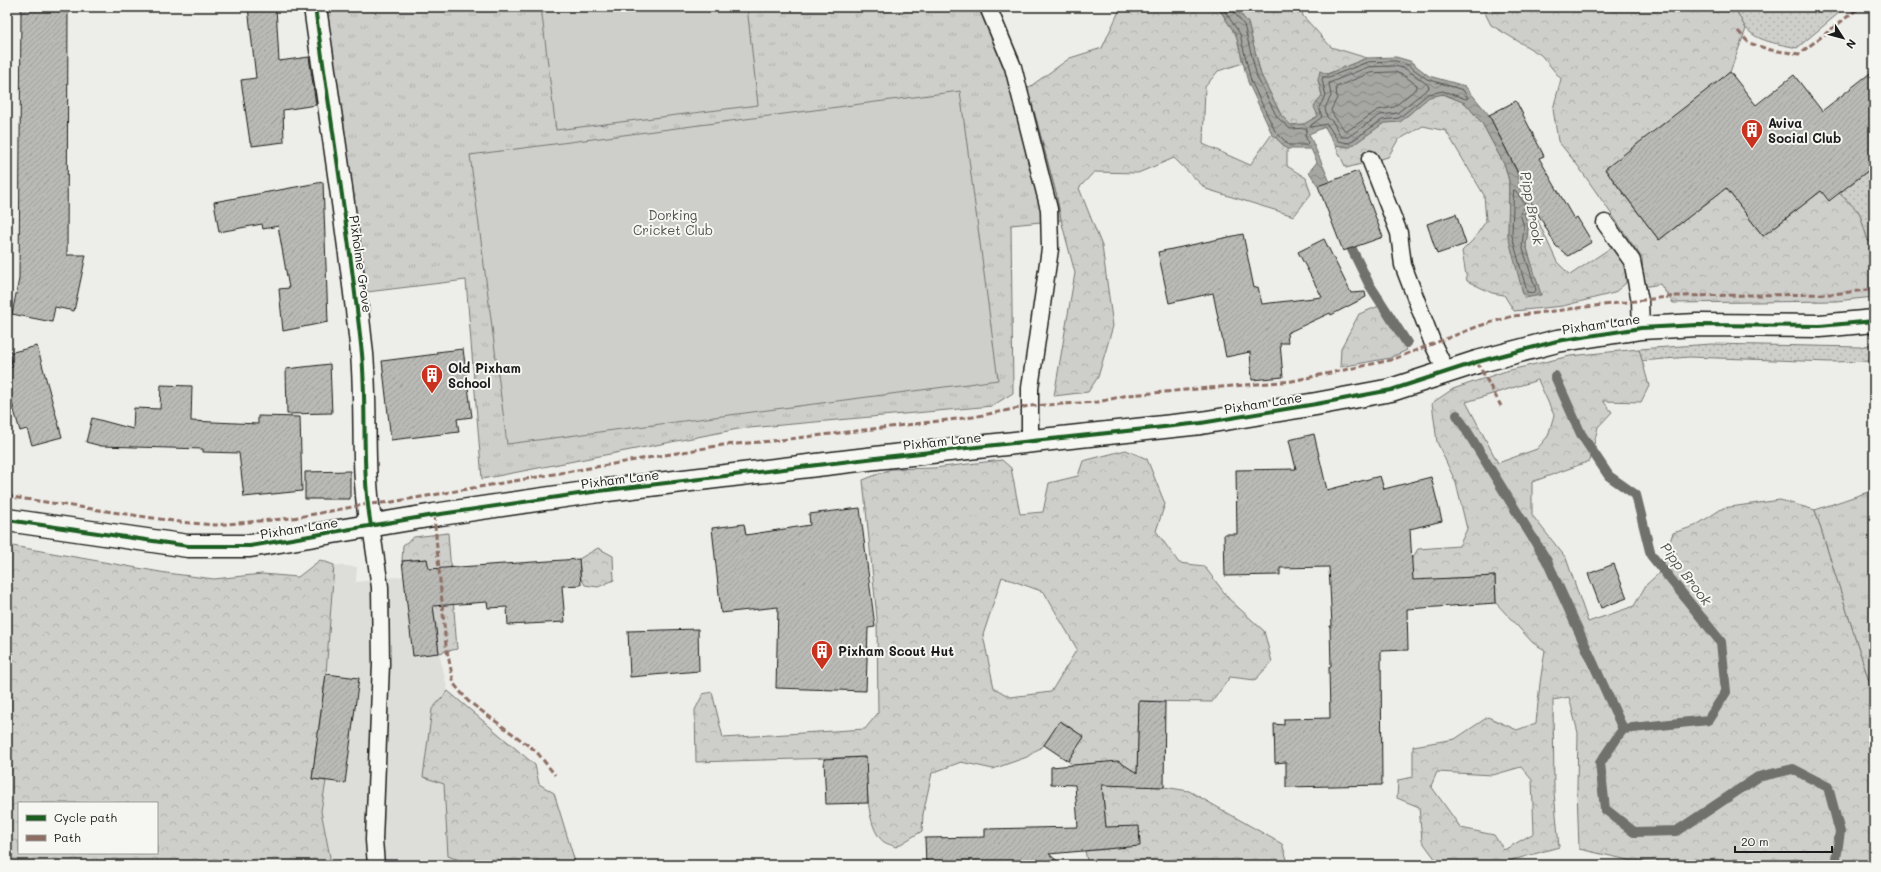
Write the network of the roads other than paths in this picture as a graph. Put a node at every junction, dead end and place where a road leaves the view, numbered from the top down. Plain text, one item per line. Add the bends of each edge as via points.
1 (315, 7) edge
2 (988, 7) edge
3 (1370, 159) dead end
4 (1605, 222) dead end
5 (1874, 321) edge
6 (1641, 328) junction
7 (1447, 373) junction
8 (1030, 442) junction
9 (7, 520) edge
10 (372, 526) junction
11 (376, 865) edge

1 - 10 main road, Pixholme Grove via 358,312 364,376 368,504
2 - 8 lane via 1013,67 1049,209 1050,249 1030,388
3 - 7 lane via 1399,232 1403,265 1433,344
4 - 6 lane via 1632,261 1640,301
5 - 6 main road, Pixham Lane via 1820,326 1697,325
6 - 7 main road, Pixham Lane via 1557,341 1477,362
7 - 8 main road, Pixham Lane via 1391,390 1308,406 1201,423
8 - 10 main road, Pixham Lane via 826,463 607,490
9 - 10 main road, Pixham Lane via 188,546 250,546
10 - 11 lane via 380,587 381,664 374,840

